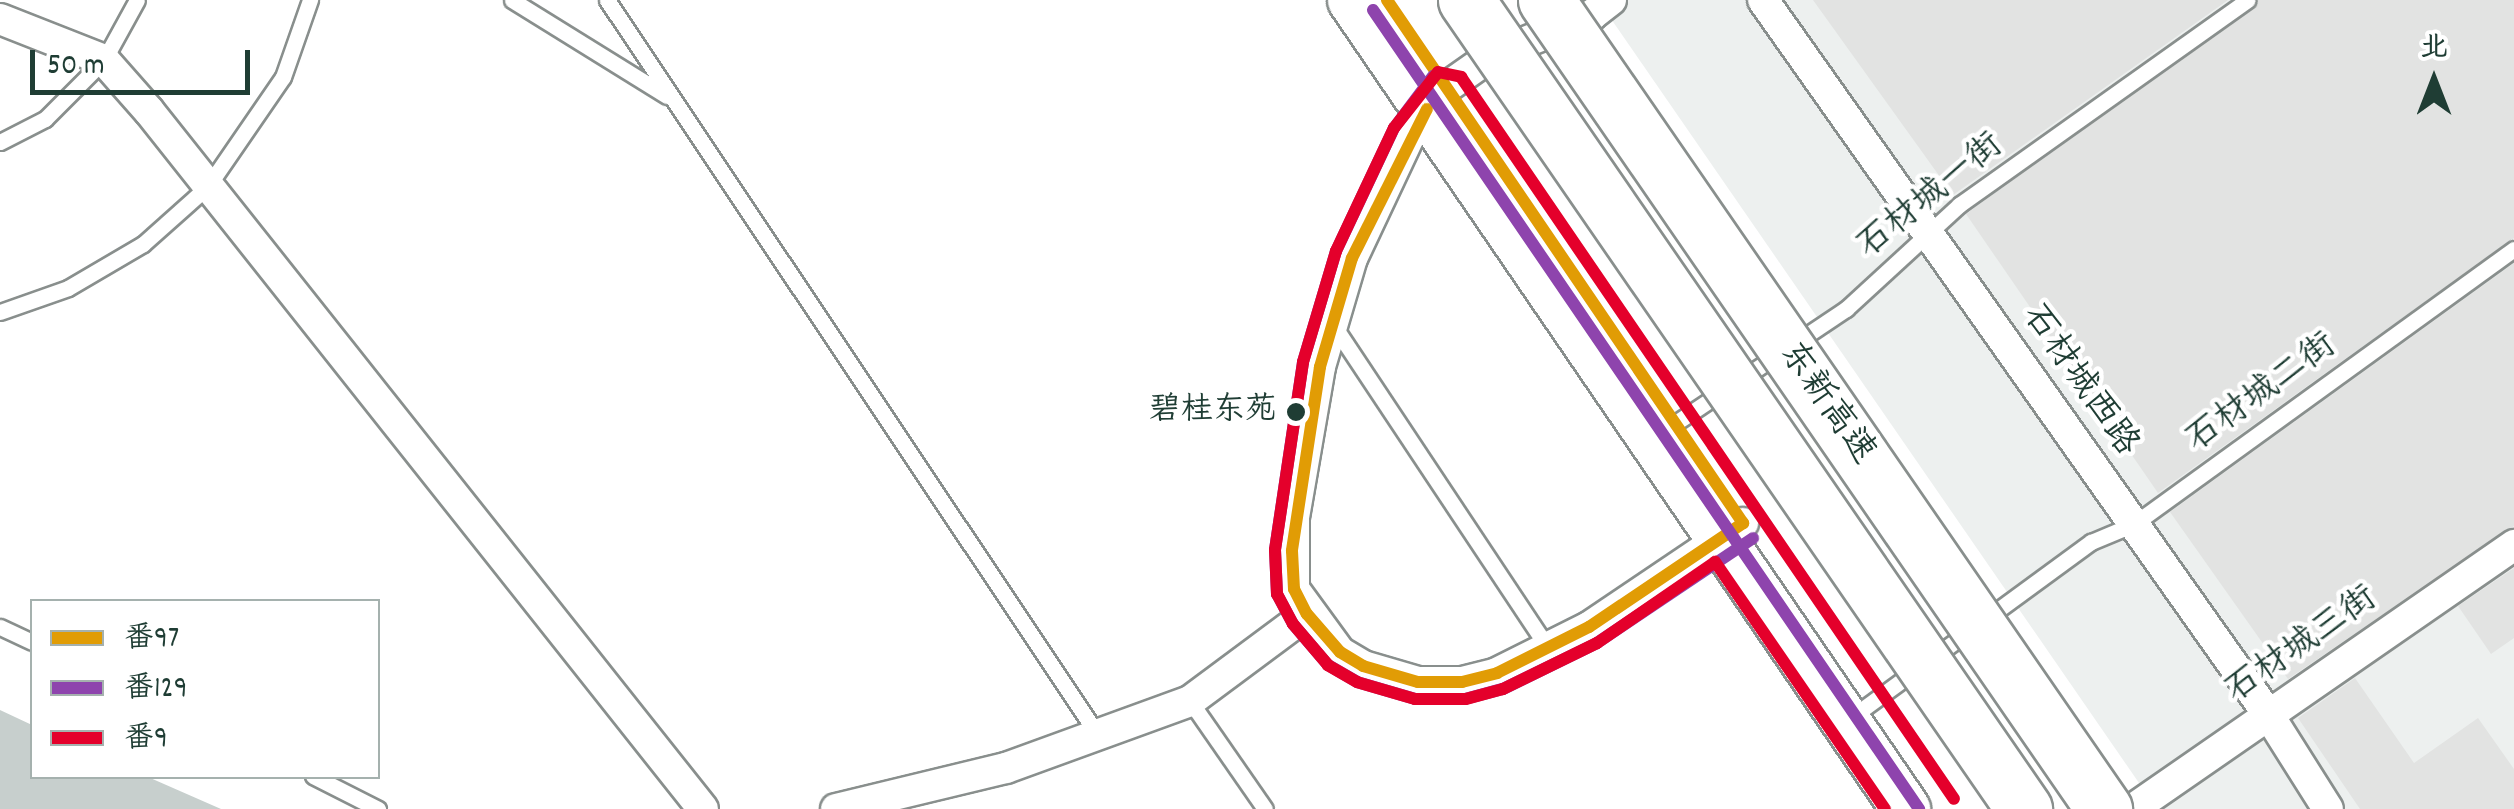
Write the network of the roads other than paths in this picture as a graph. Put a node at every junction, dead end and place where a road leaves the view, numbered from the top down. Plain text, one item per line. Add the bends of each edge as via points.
1 (136, 0) edge
2 (310, 0) edge
3 (512, 0) edge
4 (607, 0) edge
5 (1352, 0) edge
6 (1387, 0) edge
7 (1466, 0) edge
8 (1763, 0) edge
9 (2247, 0) edge
10 (1583, 4) edge
11 (4, 19) edge
12 (104, 60) junction
13 (1437, 98) junction
14 (675, 101) junction
15 (0, 142) edge
16 (208, 186) junction
17 (1927, 231) junction
18 (2514, 248) edge
19 (0, 312) edge
20 (1332, 324) junction
21 (1663, 431) junction
22 (2134, 524) junction
23 (1731, 530) junction
24 (2514, 546) edge
25 (1307, 614) junction
26 (0, 628) edge
27 (30, 641) edge
28 (1548, 648) junction
29 (1190, 701) junction
30 (1857, 713) junction
31 (2268, 714) junction
32 (1098, 734) junction
33 (320, 779) edge
34 (378, 809) edge
35 (703, 809) edge
36 (836, 809) edge
37 (1264, 809) edge
38 (1906, 809) edge
39 (1940, 809) edge
40 (2024, 809) edge
41 (2104, 809) edge
42 (2133, 809) edge
43 (2328, 809) edge

1 - 12 lane
2 - 16 lane via 283,77
3 - 14 lane
4 - 14 lane
5 - 13 main road
6 - 13 main road
7 - 40 highway, 东新高速, bridge
8 - 17 street, 石材城西路
9 - 17 lane, 石材城一街
10 - 13 street via 1491,56
10 - 41 highway, 东新高速, bridge
11 - 12 street
12 - 15 lane via 44,119
12 - 16 street
13 - 20 street via 1352,258
13 - 21 main road
14 - 32 lane
16 - 19 lane via 143,244 68,288
16 - 35 street
17 - 21 lane, 石材城一街 via 1846,309
17 - 22 street, 石材城西路
18 - 22 lane, 石材城二街
20 - 25 street via 1293,534 1294,589
20 - 28 lane
21 - 23 main road
22 - 30 lane, 石材城二街 via 2091,542
22 - 31 street, 石材城西路
23 - 28 street
23 - 30 main road
24 - 31 street, 石材城三街
25 - 28 street via 1340,652 1418,682 1497,673
25 - 29 street
26 - 27 lane
29 - 32 street
29 - 37 lane
30 - 38 main road
30 - 39 main road
31 - 42 street, 石材城三街
31 - 43 street, 石材城西路
32 - 36 street via 1006,768
33 - 34 lane

